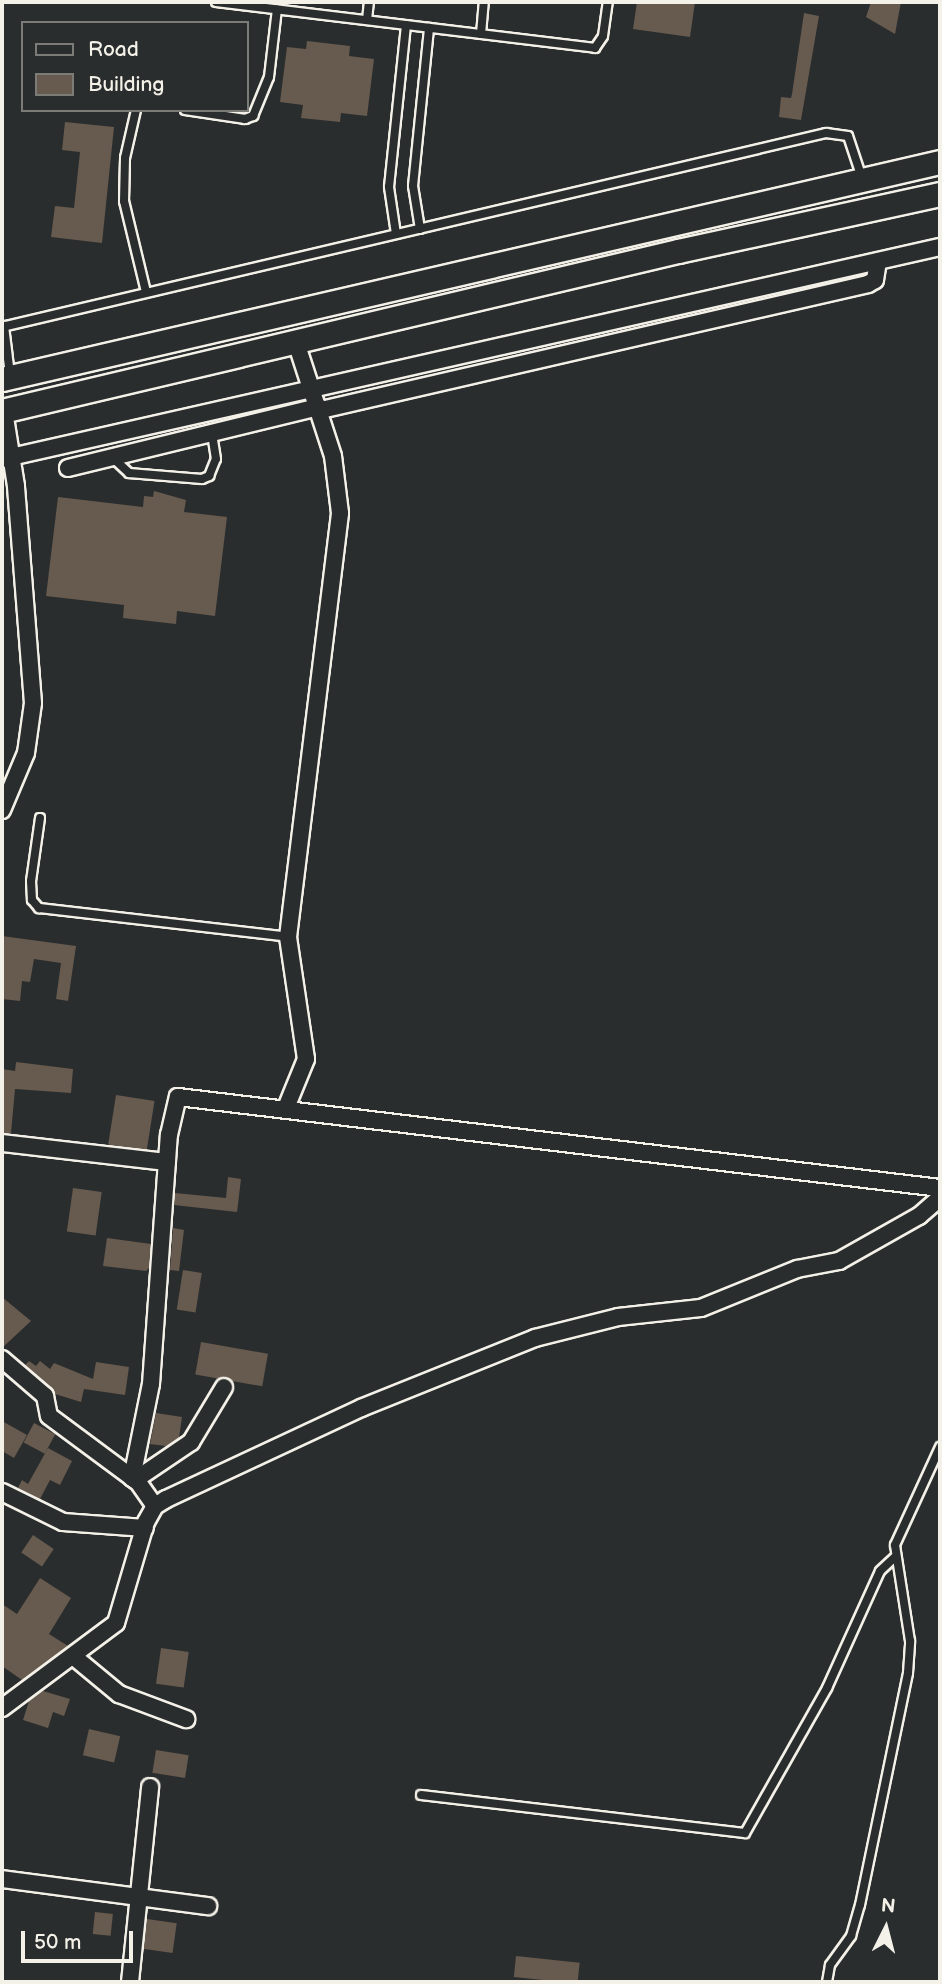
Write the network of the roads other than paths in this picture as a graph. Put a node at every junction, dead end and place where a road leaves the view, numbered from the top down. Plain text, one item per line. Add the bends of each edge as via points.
1 (215, 2) edge
2 (369, 2) edge
3 (484, 2) edge
4 (608, 2) edge
5 (277, 9) junction
6 (367, 20) junction
7 (406, 25) junction
8 (429, 28) junction
9 (481, 34) junction
10 (136, 112) edge
11 (198, 112) edge
12 (932, 164) edge
13 (862, 177) junction
14 (937, 194) edge
15 (420, 229) junction
16 (396, 234) junction
17 (940, 247) edge
18 (878, 261) junction
19 (146, 292) junction
20 (3, 326) edge
21 (296, 342) junction
22 (6, 378) edge
23 (313, 388) junction
24 (320, 408) junction
25 (3, 411) edge
26 (212, 434) junction
27 (7, 458) edge
28 (113, 458) junction
29 (68, 468) dead end
30 (2, 810) edge
31 (40, 818) dead end
32 (288, 937) junction
33 (286, 1108) junction
34 (2, 1143) edge
35 (167, 1162) junction
36 (940, 1188) edge
37 (940, 1198) edge
38 (2, 1359) edge
39 (225, 1387) dead end
40 (940, 1447) edge
41 (134, 1479) junction
42 (2, 1492) edge
43 (155, 1506) junction
44 (145, 1528) junction
45 (895, 1557) junction
46 (73, 1656) junction
47 (2, 1708) edge
48 (186, 1719) dead end
49 (150, 1787) dead end
50 (421, 1795) dead end
51 (2, 1879) edge
52 (139, 1898) junction
53 (208, 1906) dead end
54 (130, 1982) edge
55 (827, 1982) edge

1 - 5 lane
2 - 6 lane
3 - 9 lane
4 - 9 lane via 603,36 595,48
5 - 6 lane
5 - 11 lane via 269,77 253,116 245,119
6 - 7 lane
7 - 8 lane
7 - 16 lane via 389,187
8 - 9 lane
8 - 15 lane via 412,186
10 - 19 lane via 125,158 124,201
12 - 13 street
12 - 14 street
13 - 15 lane via 848,135 837,131
13 - 22 street
14 - 21 street
15 - 16 lane
16 - 19 lane
17 - 18 street
18 - 23 street
18 - 24 street via 874,280 868,285
19 - 20 lane
20 - 22 lane
21 - 23 street
21 - 25 street
23 - 24 street
23 - 27 street
24 - 26 street
24 - 32 street via 338,476 340,525
25 - 27 street
26 - 28 street
26 - 28 lane via 216,459 209,476 202,479 129,472
27 - 30 street via 33,703 26,753
28 - 29 street
31 - 32 lane via 30,892 39,908
32 - 33 street via 306,1059
33 - 35 street via 178,1097
33 - 36 street
34 - 35 street
35 - 41 street via 153,1363
37 - 43 street via 919,1216 839,1261 797,1269 701,1308 618,1317 535,1338 361,1408
38 - 41 street via 45,1395 53,1419
39 - 41 street via 191,1441
40 - 45 lane via 902,1524
41 - 43 street
42 - 44 street via 62,1522
43 - 44 street
44 - 46 street via 116,1623
45 - 50 lane via 880,1571 843,1657 745,1833
45 - 55 lane via 910,1641 908,1673 860,1905 851,1936 830,1965
46 - 47 street
46 - 48 street via 119,1694
49 - 52 street
51 - 52 street
52 - 53 street
52 - 54 street

